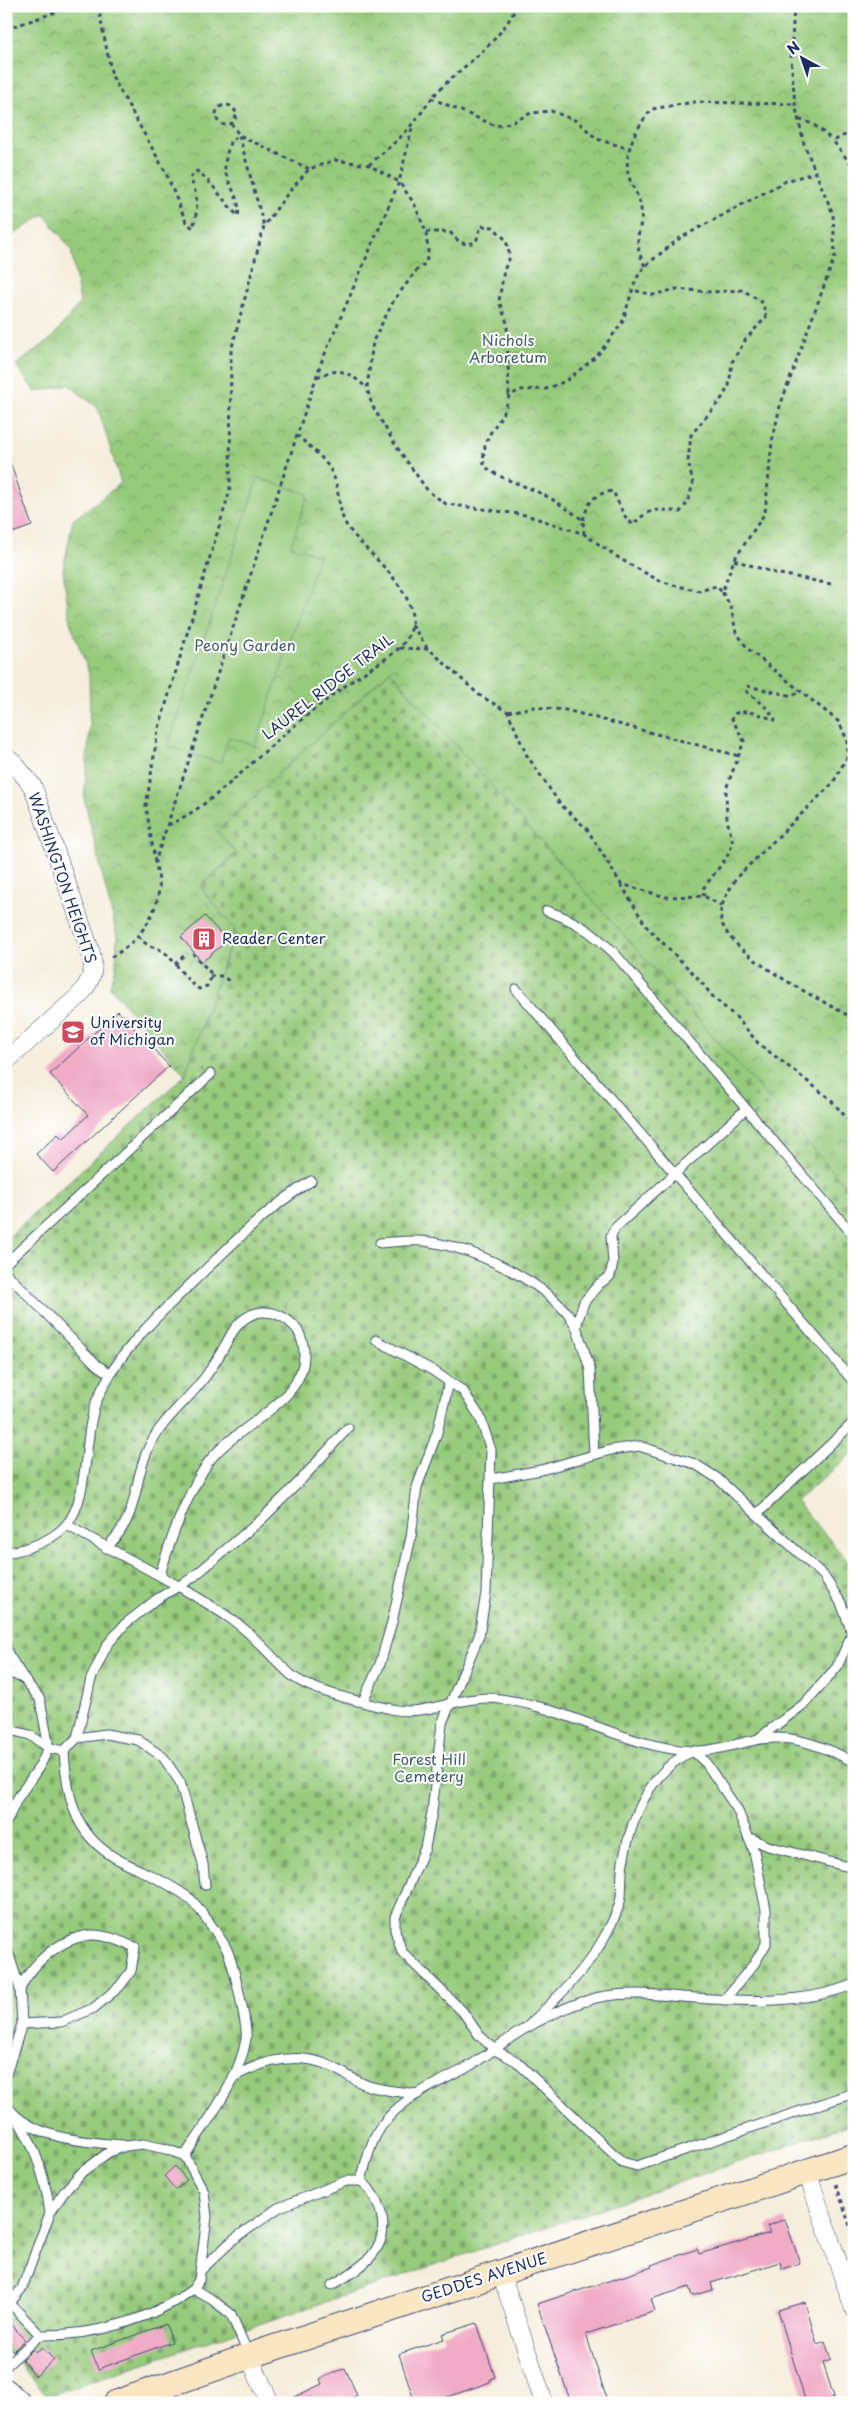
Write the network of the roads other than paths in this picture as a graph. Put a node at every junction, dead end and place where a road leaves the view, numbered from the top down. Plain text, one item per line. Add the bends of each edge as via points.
1 (6, 757) edge
2 (548, 911) dead end
3 (516, 989) dead end
4 (6, 1061) edge
5 (211, 1074) dead end
6 (746, 1109) junction
7 (675, 1174) junction
8 (311, 1181) dead end
9 (854, 1236) edge
10 (380, 1243) dead end
11 (6, 1263) edge
12 (6, 1273) edge
13 (576, 1326) junction
14 (376, 1340) dead end
15 (110, 1374) junction
16 (449, 1382) junction
17 (854, 1382) edge
18 (854, 1422) edge
19 (348, 1428) dead end
20 (594, 1454) junction
21 (491, 1479) junction
22 (757, 1514) junction
23 (67, 1525) junction
24 (106, 1548) junction
25 (6, 1553) edge
26 (160, 1575) junction
27 (178, 1586) junction
28 (853, 1636) edge
29 (6, 1646) edge
30 (6, 1671) edge
31 (24, 1679) junction
32 (364, 1701) junction
33 (451, 1704) junction
34 (6, 1729) edge
35 (77, 1738) junction
36 (758, 1739) junction
37 (49, 1748) junction
38 (64, 1751) junction
39 (693, 1751) junction
40 (854, 1762) edge
41 (6, 1823) edge
42 (748, 1837) junction
43 (854, 1865) edge
44 (204, 1885) dead end
45 (6, 1946) edge
46 (854, 1984) edge
47 (20, 1989) junction
48 (724, 2000) junction
49 (22, 2024) junction
50 (526, 2028) junction
51 (495, 2050) junction
52 (6, 2074) edge
53 (233, 2077) junction
54 (854, 2093) edge
55 (418, 2094) junction
56 (6, 2104) edge
57 (13, 2113) junction
58 (126, 2146) junction
59 (185, 2156) junction
60 (854, 2156) edge
61 (807, 2172) junction
62 (361, 2181) junction
63 (50, 2214) junction
64 (200, 2270) junction
65 (501, 2273) junction
66 (332, 2284) dead end
67 (193, 2289) junction
68 (8, 2305) edge
69 (854, 2309) edge
70 (40, 2335) junction
71 (250, 2356) junction
72 (6, 2366) edge
73 (6, 2390) edge
74 (170, 2394) edge
75 (20, 2403) edge
76 (116, 2403) edge
77 (270, 2403) edge
78 (544, 2403) edge

1 - 4 street, WASHINGTON HEIGHTS via 14,762 33,788 93,960 94,972 89,984
2 - 6 lane via 578,923 615,954
3 - 7 lane
5 - 11 lane
6 - 7 lane
6 - 9 lane
7 - 13 lane via 613,1232 613,1269 584,1302
7 - 17 lane
8 - 15 lane via 261,1216 129,1347
10 - 13 lane via 428,1241 484,1258 555,1300
12 - 15 lane via 97,1365
13 - 20 lane via 590,1369
14 - 16 lane
15 - 23 lane via 96,1401 77,1508
16 - 21 lane via 463,1391 480,1417 491,1450
16 - 32 lane via 437,1433 417,1486 411,1537 387,1639
18 - 22 lane
19 - 27 lane via 261,1520
20 - 21 lane via 541,1470
20 - 22 lane via 639,1446 695,1464 717,1478
21 - 33 lane via 486,1593 479,1636
22 - 28 lane via 823,1575 841,1603
23 - 24 lane
23 - 25 lane via 47,1540 24,1550
24 - 26 lane
24 - 26 lane via 117,1538 130,1515 144,1460 156,1434 209,1373 243,1319 253,1313 276,1313 297,1328 303,1346 304,1363 300,1377 287,1396 230,1438 207,1464 181,1514
26 - 27 lane
27 - 32 lane via 236,1622 292,1676 313,1687
27 - 35 lane via 126,1624 107,1645 91,1679
28 - 36 lane via 837,1667 804,1704
29 - 31 lane
30 - 31 lane
31 - 37 lane via 40,1699
32 - 33 lane via 394,1709 423,1711
33 - 39 lane via 487,1698 532,1704 641,1742
33 - 51 lane via 442,1723 425,1848 395,1917 395,1930 402,1952 464,2012 479,2036
34 - 37 lane via 30,1735
35 - 38 lane
35 - 44 lane via 106,1734 138,1740 163,1758 180,1782 203,1864
36 - 39 lane
36 - 40 lane via 813,1742
37 - 38 lane
37 - 41 lane
38 - 53 lane via 66,1783 78,1823 100,1849 149,1873 191,1899 227,1949 246,2037
39 - 42 lane via 706,1763 737,1809
39 - 50 lane via 668,1766 648,1792 633,1822 623,1864 620,1899 605,1936 556,1999
42 - 43 lane via 768,1846 845,1866
42 - 48 lane via 766,1910 766,1944
45 - 47 lane
46 - 48 lane via 791,1998
47 - 49 lane
47 - 49 lane via 26,1975 38,1962 68,1942 91,1935 135,1947 131,1971 120,1986 94,2008 60,2022
48 - 50 lane via 637,1994 605,1996
49 - 52 lane
50 - 51 lane
51 - 54 lane via 516,2061 622,2162 637,2166
51 - 55 lane
53 - 55 lane via 255,2065 285,2058 306,2058 328,2065 369,2086
53 - 59 lane
55 - 62 lane via 396,2109 381,2125 370,2148
56 - 57 lane
57 - 58 lane via 35,2128 70,2139
57 - 63 lane via 36,2156
58 - 59 lane via 143,2144
58 - 63 lane via 109,2152 82,2172
59 - 64 lane via 204,2192 207,2217
60 - 61 main road, GEDDES AVENUE
61 - 65 main road, GEDDES AVENUE
61 - 69 street
62 - 64 lane via 346,2181 278,2208 234,2239
62 - 66 lane via 382,2215 383,2235 366,2262
63 - 68 lane via 26,2280
64 - 67 lane via 199,2280
65 - 71 main road, GEDDES AVENUE
65 - 78 street
67 - 70 lane via 174,2303 109,2327 70,2336
67 - 71 lane via 231,2314
68 - 70 lane
70 - 72 lane
71 - 74 main road, GEDDES AVENUE
71 - 77 street
73 - 75 street
74 - 76 main road, GEDDES AVENUE

